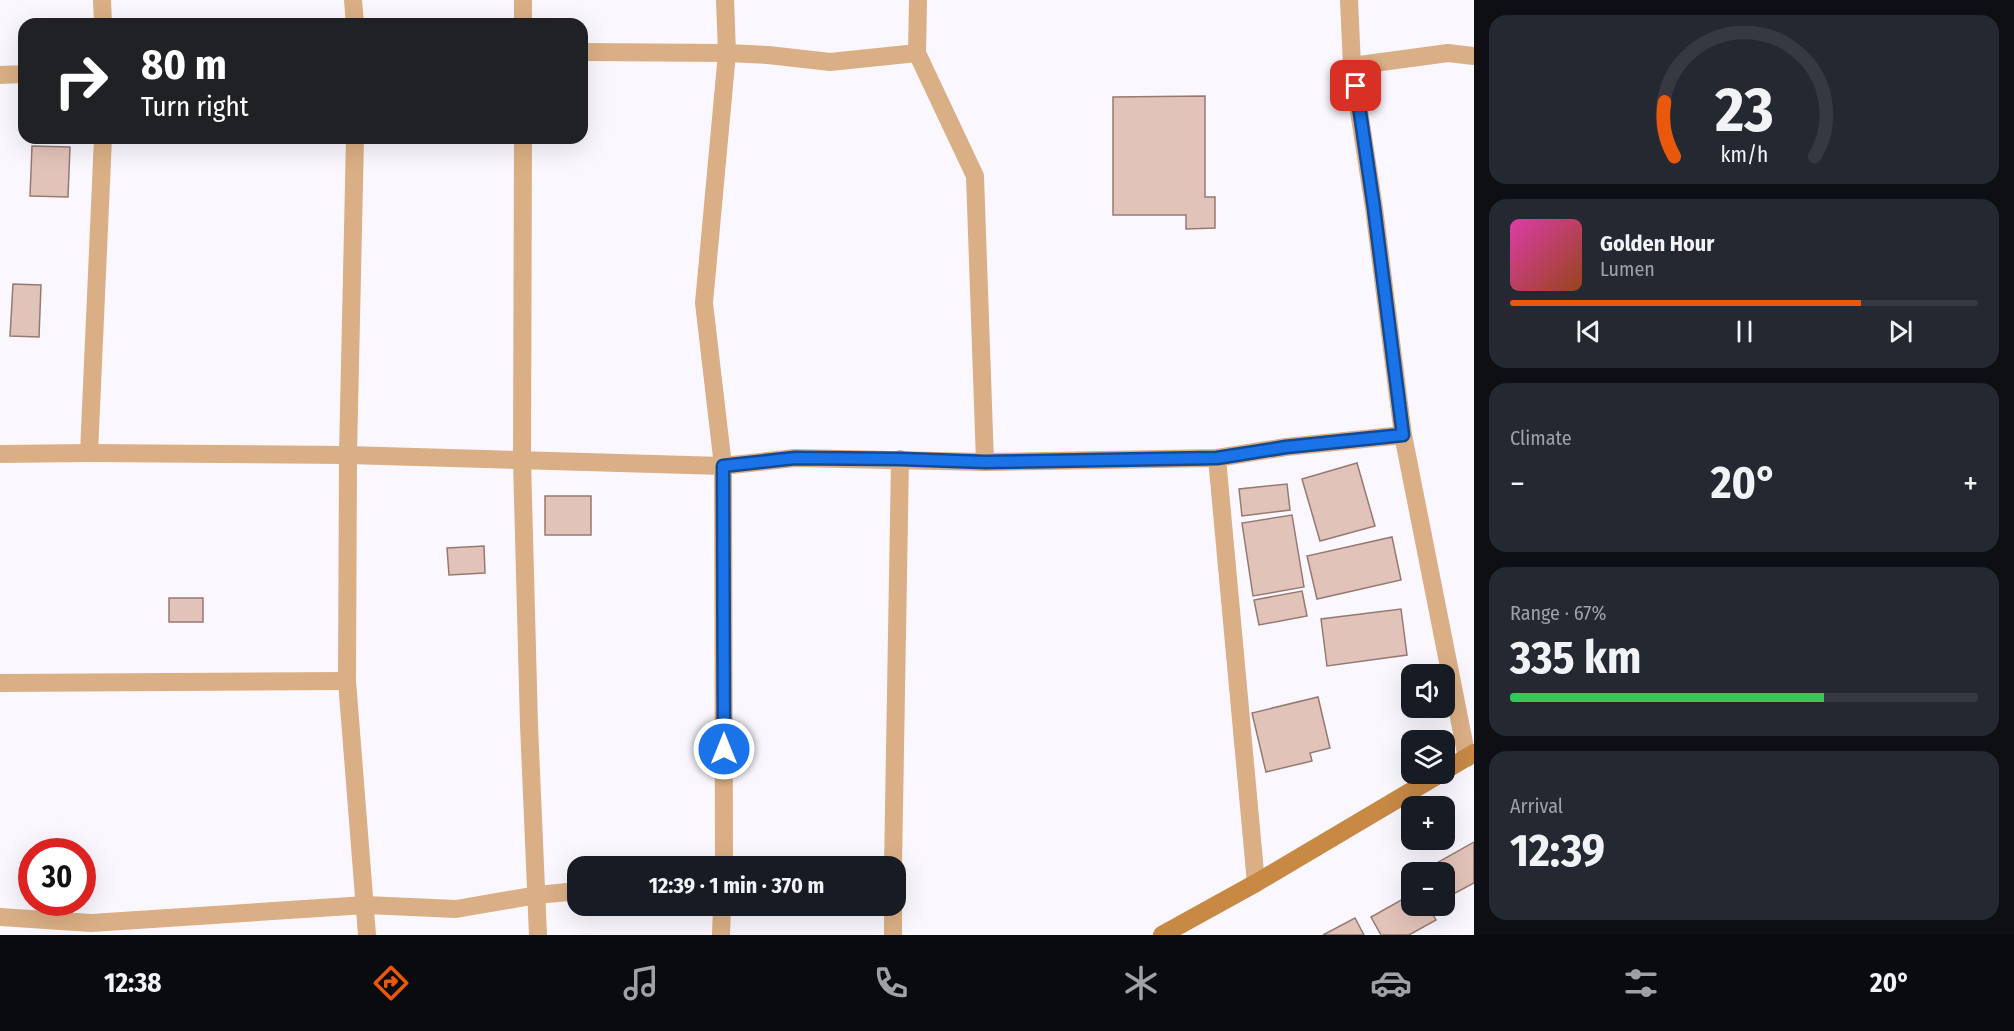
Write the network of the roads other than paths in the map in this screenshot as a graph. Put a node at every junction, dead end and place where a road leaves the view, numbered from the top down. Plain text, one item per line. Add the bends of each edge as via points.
1 (102, 0) edge
2 (353, 0) edge
3 (523, 0) edge
4 (725, 0) edge
5 (918, 0) edge
6 (1349, 0) edge
7 (103, 18) edge
8 (354, 18) edge
9 (523, 18) edge
10 (588, 52) edge
11 (727, 53) junction
12 (917, 53) junction
13 (1474, 56) edge
14 (1352, 66) junction
15 (18, 74) edge
16 (0, 75) edge
17 (103, 144) edge
18 (355, 144) edge
19 (523, 144) edge
20 (1403, 435) junction
21 (89, 453) junction
22 (0, 454) edge
23 (348, 455) junction
24 (1217, 458) junction
25 (900, 459) junction
26 (522, 460) junction
27 (985, 462) junction
28 (723, 466) junction
29 (347, 681) junction
30 (0, 683) edge
31 (1471, 755) edge
32 (1455, 764) edge
33 (1423, 784) edge
34 (724, 856) edge
35 (893, 856) edge
36 (1256, 883) junction
37 (567, 892) edge
38 (537, 895) junction
39 (366, 905) junction
40 (722, 916) edge
41 (893, 916) edge
42 (0, 917) edge
43 (368, 935) edge
44 (538, 935) edge
45 (721, 935) edge
46 (893, 935) edge
47 (1162, 935) edge

1 - 7 street
2 - 8 street
3 - 9 street
4 - 11 street
5 - 12 street
6 - 14 street
10 - 11 street
11 - 12 street via 830,62
11 - 28 street via 704,303
12 - 27 street via 975,176
13 - 14 street via 1448,53
14 - 20 street
15 - 16 street
17 - 21 street
18 - 23 street
19 - 26 street
20 - 24 street
20 - 31 street
21 - 22 street
21 - 23 street
23 - 26 street
23 - 29 street
24 - 27 street
24 - 36 street
25 - 27 street
25 - 28 street via 795,458
25 - 35 street
26 - 28 street
26 - 38 street
28 - 34 street
29 - 30 street
29 - 39 street
31 - 32 main road
33 - 36 main road
36 - 47 main road
37 - 38 street
38 - 39 street via 456,909
38 - 44 street
39 - 42 street via 91,924
39 - 43 street
40 - 45 street
41 - 46 street

